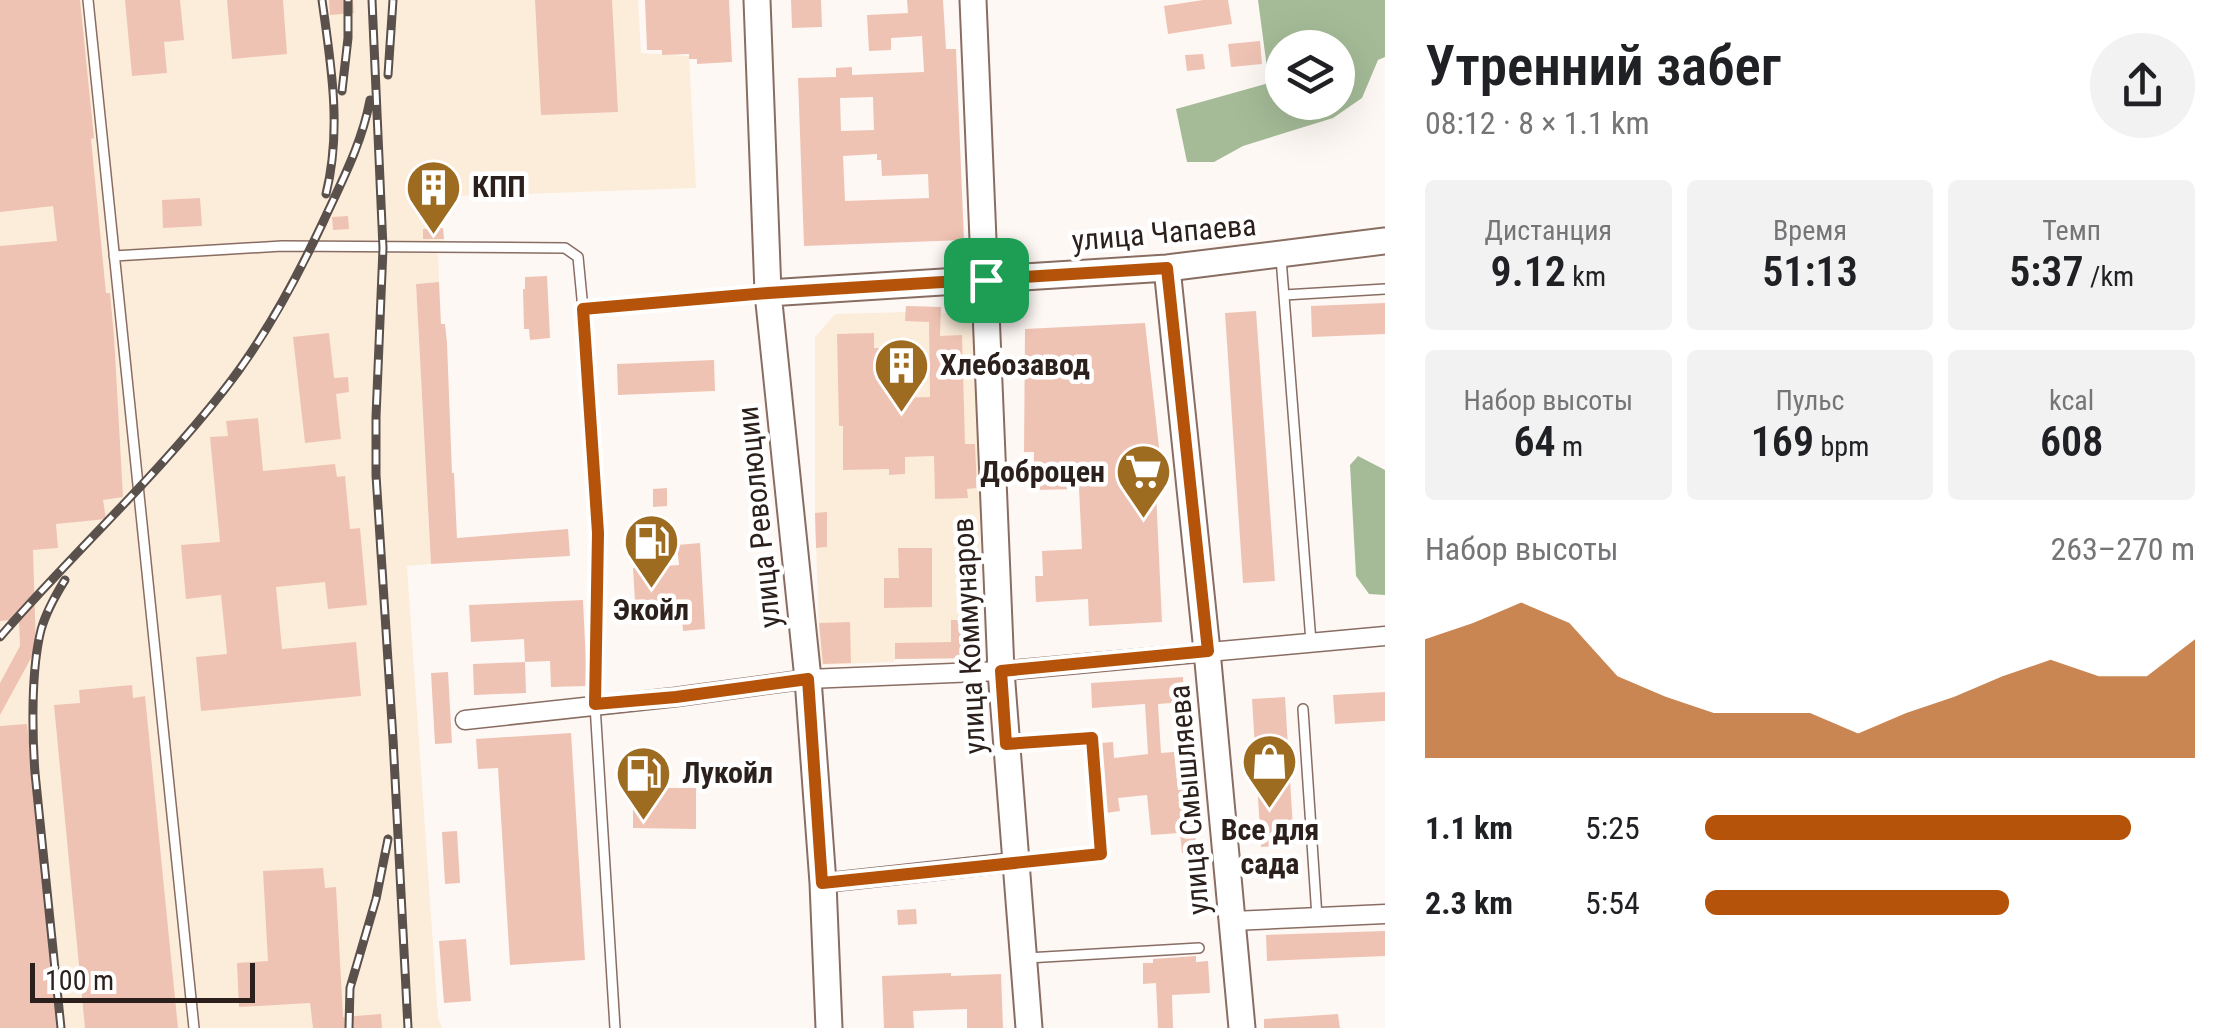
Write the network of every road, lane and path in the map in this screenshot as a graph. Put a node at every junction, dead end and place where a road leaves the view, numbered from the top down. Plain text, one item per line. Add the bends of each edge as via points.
1 (88, 0) edge
2 (757, 0) edge
3 (973, 0) edge
4 (1385, 241) edge
5 (1281, 255) junction
6 (114, 256) junction
7 (1167, 268) junction
8 (986, 280) junction
9 (1385, 289) edge
10 (768, 293) junction
11 (1284, 295) junction
12 (583, 309) junction
13 (1385, 636) edge
14 (1311, 642) junction
15 (1208, 651) junction
16 (1001, 671) junction
17 (808, 679) junction
18 (595, 704) junction
19 (1303, 709) dead end
20 (465, 720) dead end
21 (1006, 744) junction
22 (1015, 862) junction
23 (822, 883) junction
24 (1385, 914) edge
25 (1317, 917) junction
26 (1233, 921) junction
27 (1199, 948) dead end
28 (1025, 958) junction
29 (194, 1028) edge
30 (616, 1028) edge
31 (830, 1028) edge
32 (1029, 1028) edge
33 (1242, 1028) edge

1 - 6 lane
2 - 10 street, улица Революции
3 - 8 street, улица Коммунаров
4 - 5 street, улица Чапаева
5 - 7 street, улица Чапаева
5 - 11 lane
6 - 12 lane via 282,246 565,248 578,257
6 - 29 lane
7 - 8 street, улица Чапаева
7 - 15 street, улица Смышляева
8 - 10 street, улица Чапаева
8 - 16 street, улица Коммунаров
9 - 11 lane
10 - 12 lane
10 - 17 street, улица Революции
11 - 14 lane
12 - 18 lane via 598,533
13 - 14 street
14 - 15 street
15 - 16 street
15 - 26 street, улица Смышляева
16 - 17 street
16 - 21 street, улица Коммунаров
17 - 18 street
17 - 23 street, улица Революции
18 - 20 street
18 - 30 lane
19 - 25 lane
21 - 22 street, улица Коммунаров
21 - 22 lane via 1092,738 1101,854
22 - 23 street
22 - 28 street, улица Коммунаров
23 - 31 street, улица Революции
24 - 25 street
25 - 26 street
26 - 33 street, улица Смышляева
27 - 28 lane
28 - 32 street, улица Коммунаров

